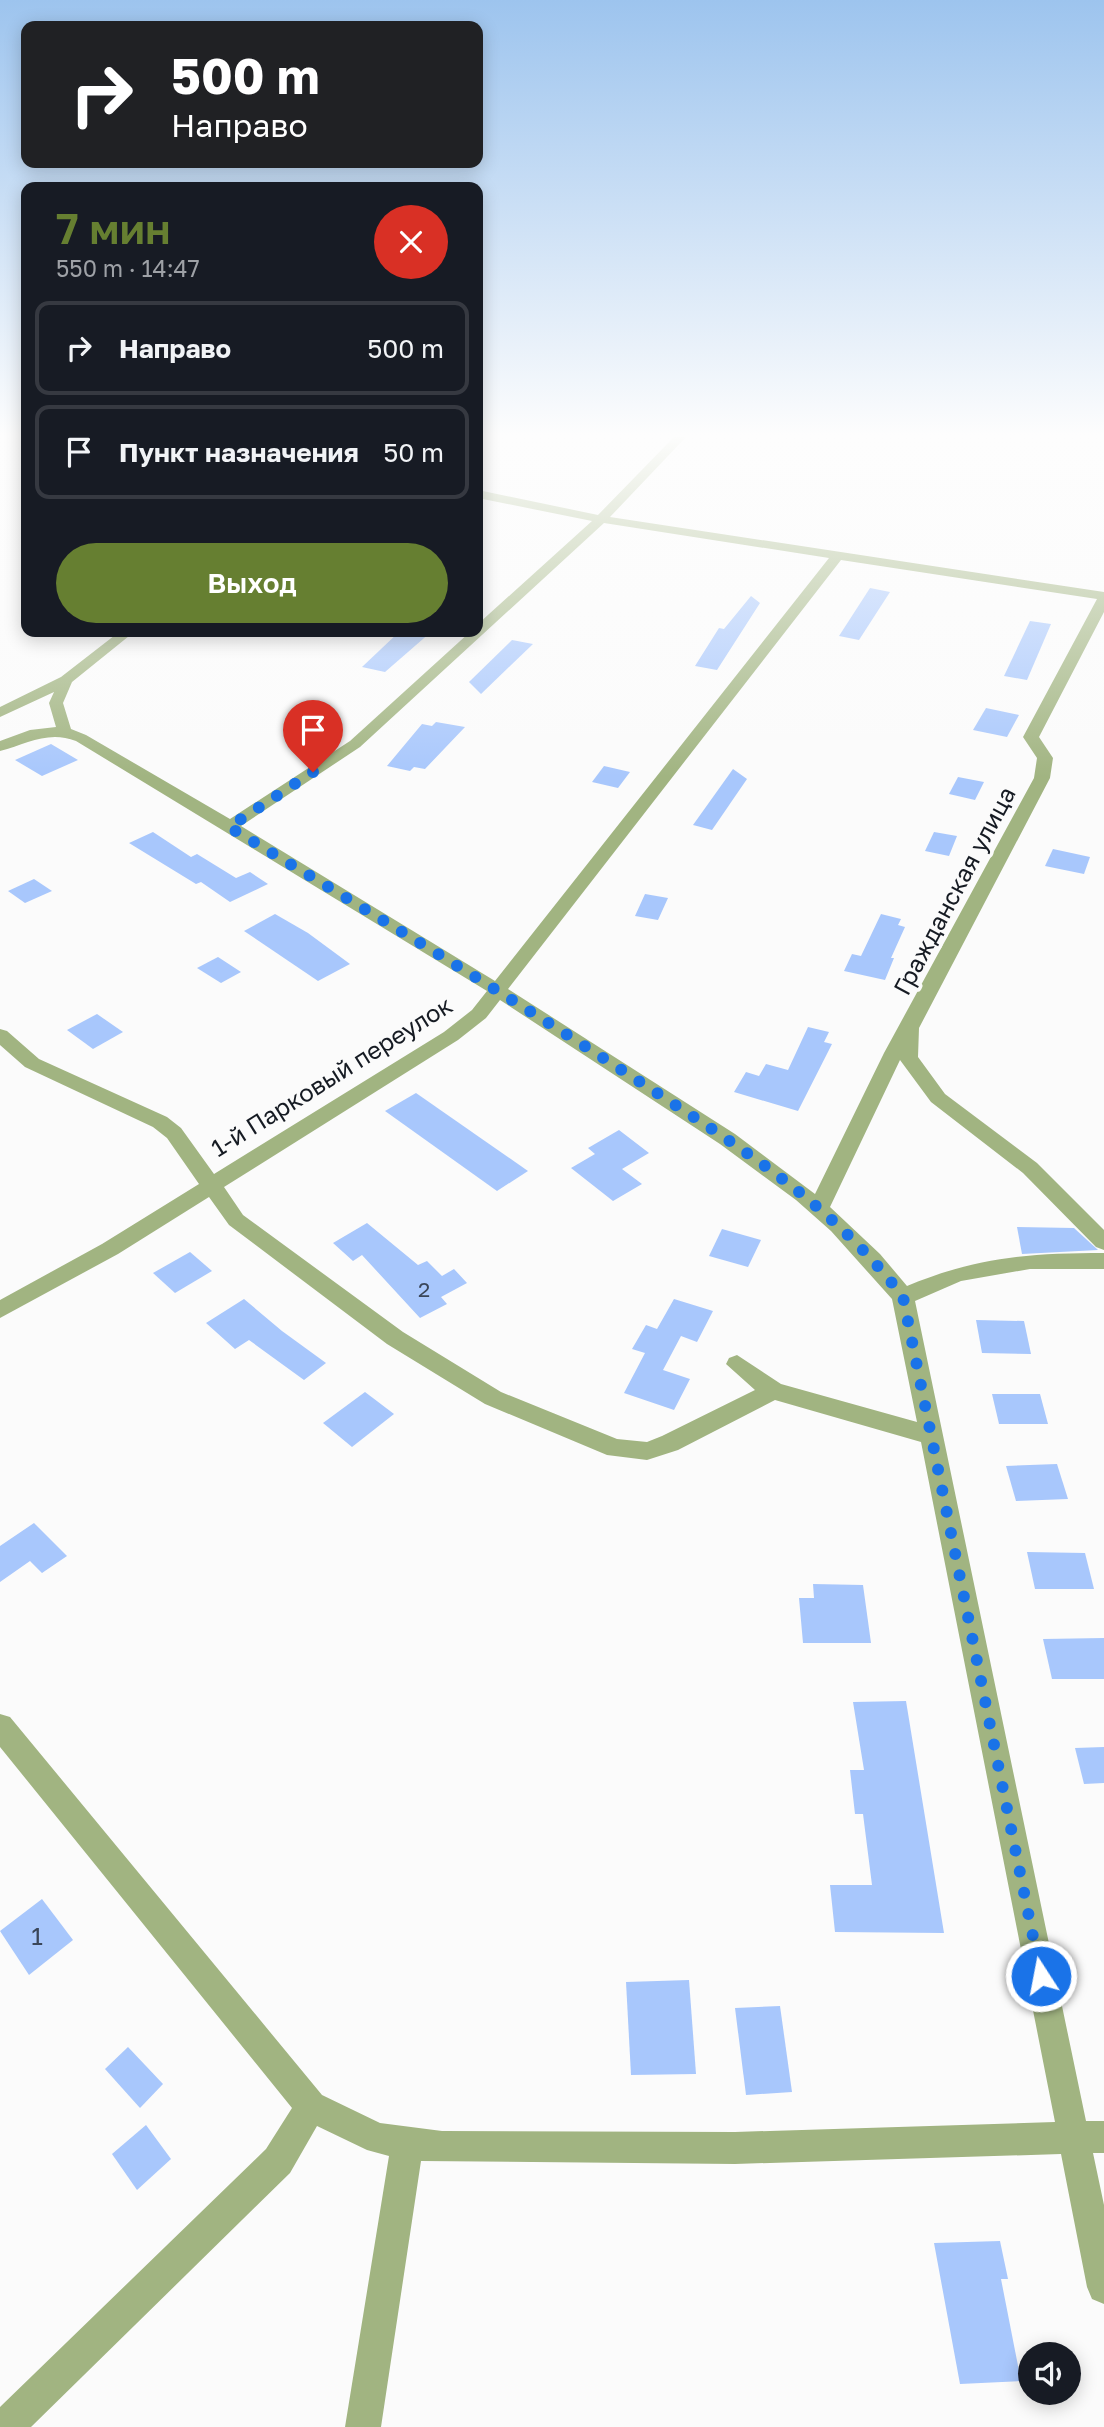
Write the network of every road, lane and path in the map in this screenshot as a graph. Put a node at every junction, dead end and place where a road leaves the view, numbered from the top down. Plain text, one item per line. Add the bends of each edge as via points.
1 (567, 550) edge
2 (807, 550) edge
3 (838, 555) junction
4 (1104, 598) edge
5 (483, 627) edge
6 (121, 637) edge
7 (472, 637) edge
8 (66, 680) junction
9 (0, 713) edge
10 (64, 729) junction
11 (0, 746) edge
12 (229, 827) junction
13 (500, 991) junction
14 (912, 1024) junction
15 (0, 1035) edge
16 (209, 1185) junction
17 (820, 1206) junction
18 (1104, 1242) edge
19 (1104, 1261) edge
20 (903, 1297) junction
21 (0, 1310) edge
22 (737, 1364) dead end
23 (773, 1391) junction
24 (932, 1436) junction
25 (0, 1726) edge
26 (311, 2106) junction
27 (1089, 2137) edge
28 (407, 2143) junction
29 (1104, 2287) edge
30 (5, 2427) edge
31 (363, 2427) edge

1 - 5 street
2 - 3 street
3 - 4 street
3 - 13 street, 1-й Парковый переулок
4 - 14 street, Гражданская улица via 1031,737 1045,758 1042,778
6 - 8 street
7 - 12 street via 355,744
8 - 9 street
8 - 10 street via 56,703
10 - 11 street via 29,734
10 - 12 street
12 - 13 street
13 - 16 street, 1-й Парковый переулок via 451,1036
13 - 17 street via 745,1151
14 - 17 street, Гражданская улица via 888,1063
14 - 18 street via 908,1058 938,1098 1030,1168
15 - 16 street via 32,1063 160,1122 174,1133
16 - 21 street, 1-й Парковый переулок via 110,1249
16 - 23 street via 236,1220 395,1338 493,1398 615,1448 647,1451 670,1443
17 - 20 street via 872,1256
19 - 20 street via 1030,1261 957,1274
20 - 24 street
22 - 23 street
23 - 24 street
24 - 27 street
25 - 26 street
26 - 28 street via 378,2139
26 - 30 street via 278,2161
27 - 28 street via 735,2148
27 - 29 street
28 - 31 street

